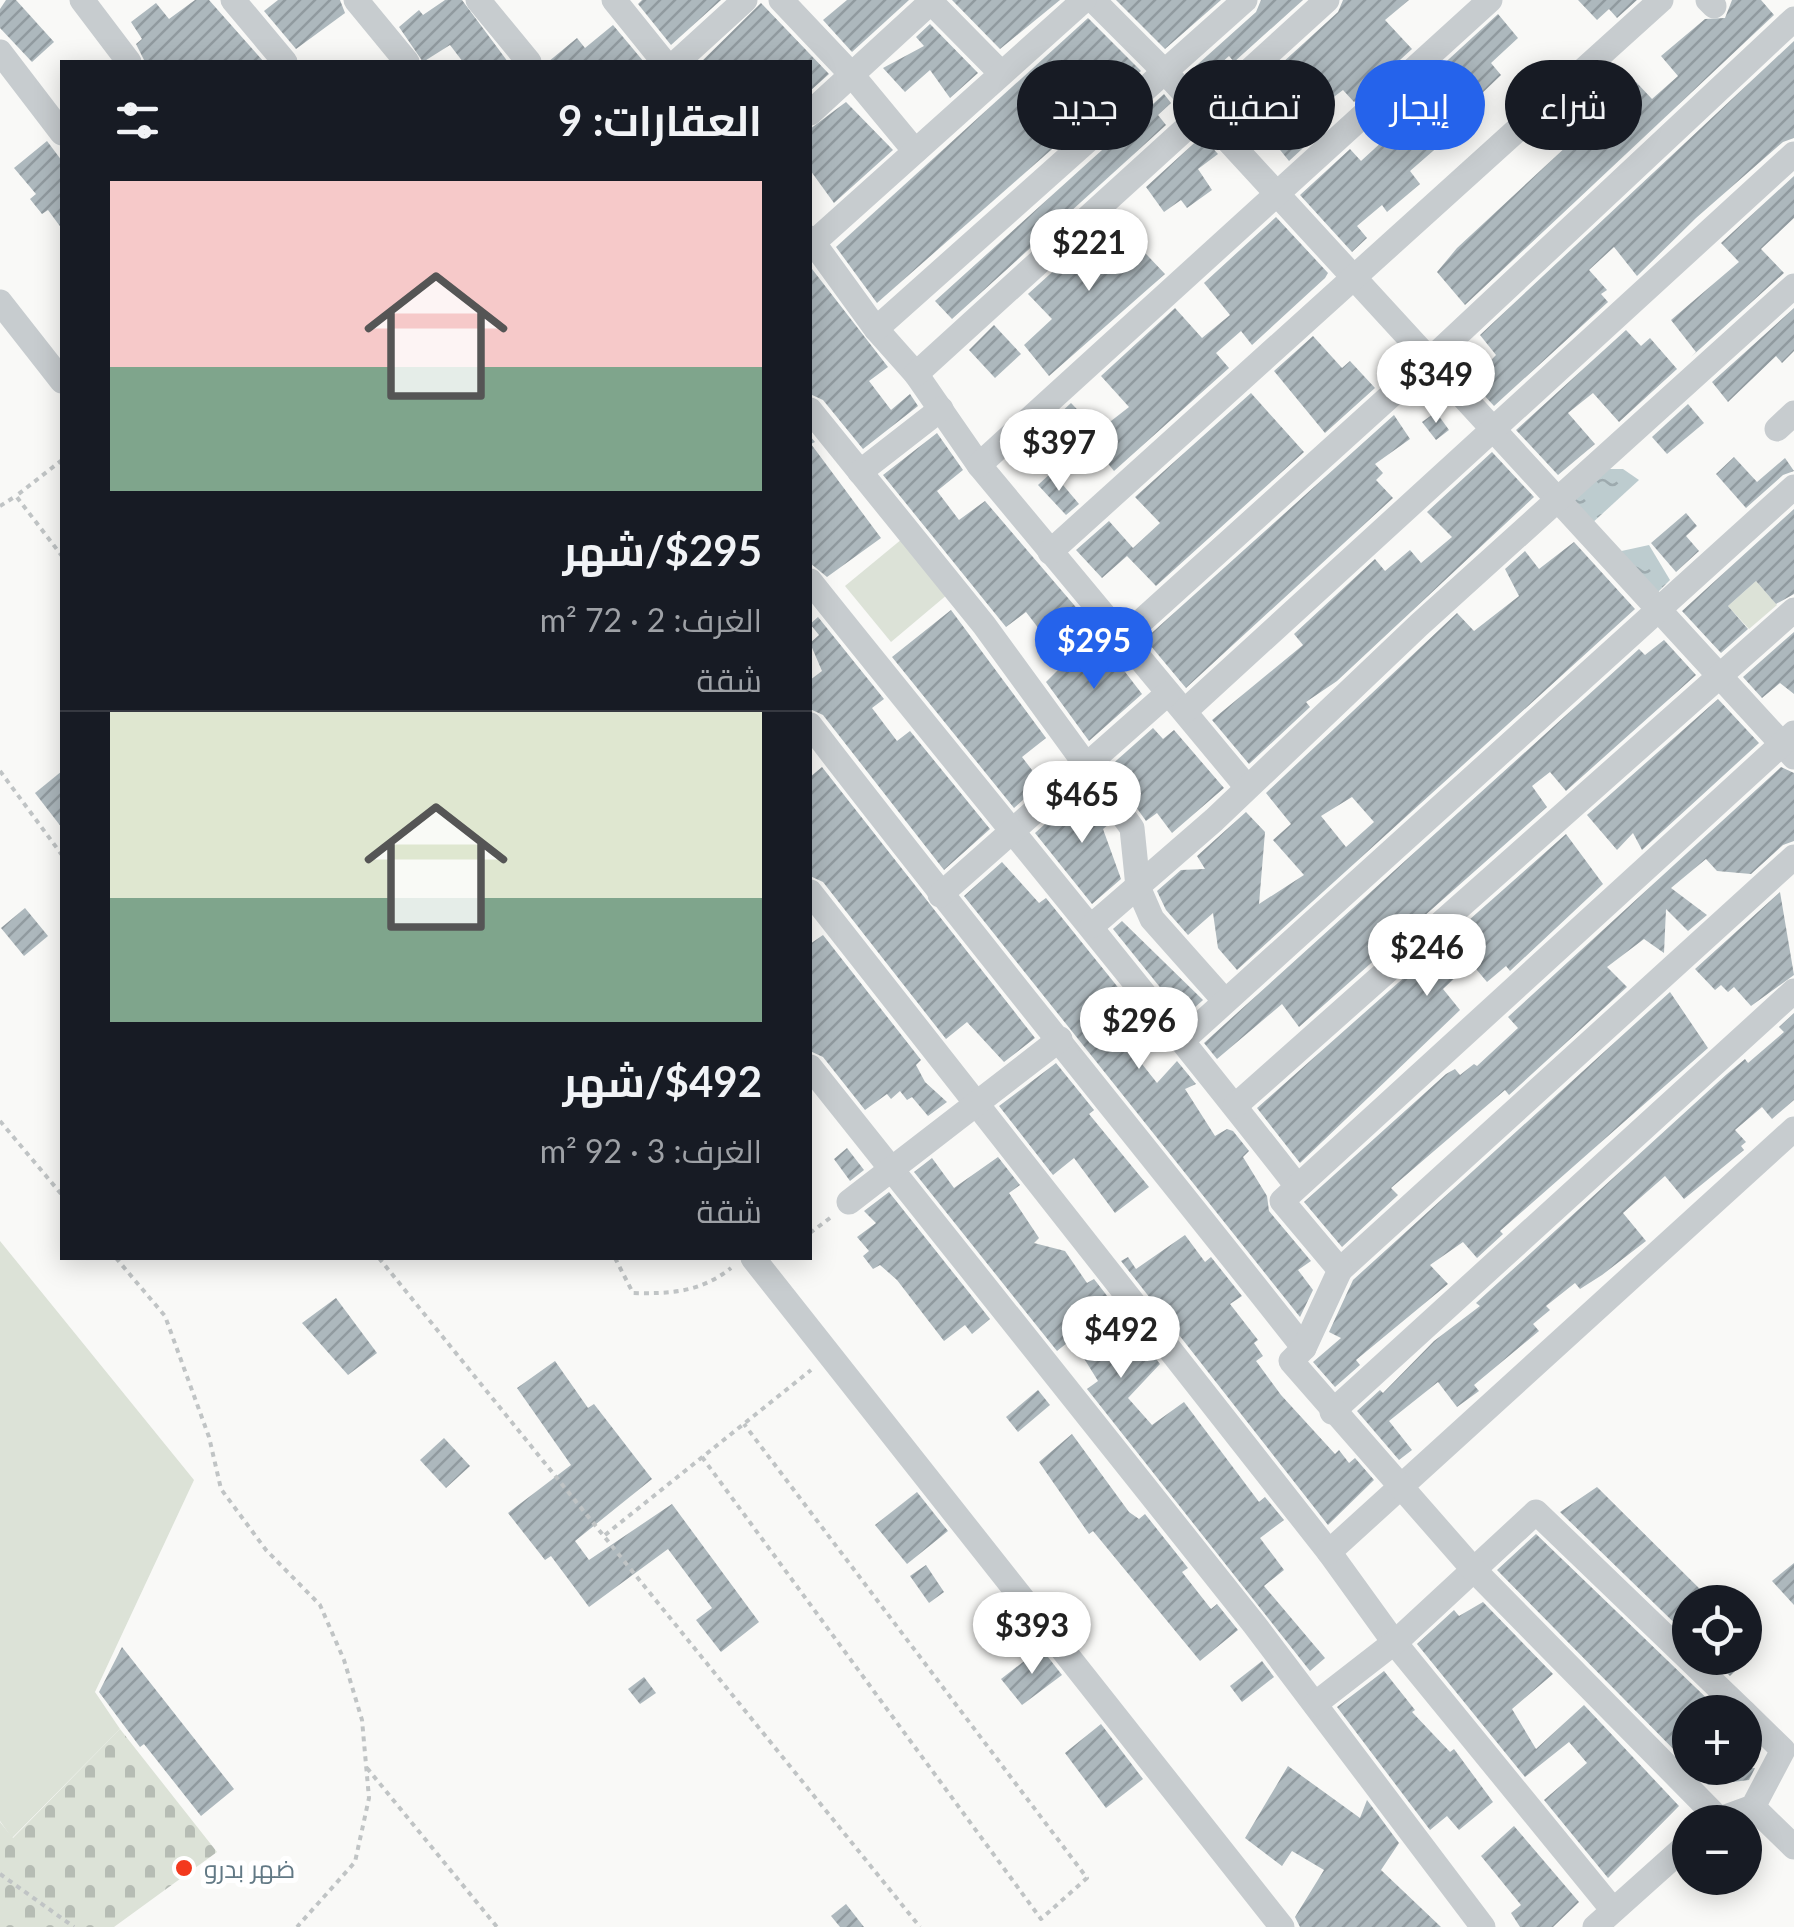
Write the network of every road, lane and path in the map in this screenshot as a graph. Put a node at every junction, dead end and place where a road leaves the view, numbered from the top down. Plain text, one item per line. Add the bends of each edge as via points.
1 (82, 0) edge
2 (233, 0) edge
3 (356, 0) edge
4 (478, 0) edge
5 (614, 0) edge
6 (744, 0) edge
7 (781, 0) edge
8 (1084, 0) edge
9 (1093, 0) edge
10 (1246, 0) edge
11 (1327, 0) edge
12 (1490, 0) edge
13 (1661, 0) edge
14 (931, 1) edge
15 (1794, 19) edge
16 (0, 52) edge
17 (127, 60) edge
18 (283, 60) edge
19 (405, 60) edge
20 (526, 60) edge
21 (662, 60) edge
22 (679, 60) edge
23 (1259, 60) edge
24 (1000, 72) junction
25 (1167, 74) junction
26 (852, 75) junction
27 (1173, 81) edge
28 (812, 111) edge
29 (60, 130) edge
30 (1173, 137) edge
31 (1235, 150) edge
32 (915, 151) junction
33 (1794, 154) edge
34 (1278, 196) junction
35 (812, 240) edge
36 (1356, 280) junction
37 (1794, 286) edge
38 (0, 302) edge
39 (876, 329) junction
40 (1430, 360) junction
41 (916, 374) junction
42 (60, 378) edge
43 (940, 409) junction
44 (812, 412) edge
45 (1493, 430) junction
46 (60, 462) edge
47 (979, 464) junction
48 (860, 472) junction
49 (1794, 488) edge
50 (16, 496) junction
51 (1560, 502) junction
52 (0, 506) edge
53 (1050, 552) junction
54 (60, 553) edge
55 (812, 584) edge
56 (1659, 610) junction
57 (1794, 610) edge
58 (1125, 636) junction
59 (1720, 678) junction
60 (1176, 702) junction
61 (812, 728) edge
62 (1790, 745) edge
63 (1089, 766) junction
64 (0, 771) edge
65 (1246, 786) junction
66 (1011, 833) junction
67 (60, 852) edge
68 (1794, 858) edge
69 (1138, 887) junction
70 (812, 895) edge
71 (940, 896) junction
72 (1093, 925) junction
73 (1794, 991) edge
74 (1224, 1000) junction
75 (1060, 1039) junction
76 (1183, 1040) junction
77 (812, 1070) edge
78 (976, 1104) junction
79 (1235, 1106) junction
80 (0, 1121) edge
81 (1794, 1129) edge
82 (892, 1170) junction
83 (1297, 1186) junction
84 (60, 1192) edge
85 (849, 1202) dead end
86 (118, 1260) edge
87 (381, 1260) edge
88 (615, 1260) edge
89 (743, 1262) edge
90 (1340, 1270) junction
91 (1304, 1348) junction
92 (830, 1354) junction
93 (1332, 1412) junction
94 (744, 1424) junction
95 (702, 1457) junction
96 (1399, 1488) junction
97 (605, 1535) junction
98 (1329, 1552) junction
99 (1474, 1570) junction
100 (1394, 1642) junction
101 (1726, 1695) edge
102 (1314, 1704) junction
103 (1762, 1730) edge
104 (366, 1766) junction
105 (1701, 1805) edge
106 (1755, 1805) edge
107 (1762, 1815) edge
108 (1794, 1847) edge
109 (1672, 1858) edge
110 (0, 1874) edge
111 (1604, 1918) edge
112 (74, 1927) edge
113 (298, 1927) edge
114 (496, 1927) edge
115 (920, 1927) edge
116 (1282, 1927) edge
117 (1483, 1927) edge

1 - 17 street
2 - 18 street
3 - 19 street
4 - 20 street
5 - 21 street
6 - 22 street
7 - 26 street
8 - 24 street
9 - 25 street
10 - 25 street
11 - 23 street
12 - 34 street
13 - 36 street
14 - 24 street
14 - 26 street
15 - 40 street
16 - 29 street
24 - 32 street
25 - 27 street
25 - 39 street
26 - 28 street
26 - 32 street
30 - 41 street
31 - 34 street
32 - 35 street
33 - 45 street
34 - 36 street
34 - 47 street
35 - 39 street
36 - 40 street
36 - 53 street
37 - 51 street
38 - 42 street
39 - 41 street
40 - 45 street
40 - 58 street
41 - 43 street
43 - 47 street
43 - 48 street
44 - 48 street
45 - 51 street
45 - 60 street
46 - 50 path
47 - 53 street
48 - 63 street
49 - 56 street
50 - 52 path
50 - 54 path
51 - 56 street
51 - 65 street
53 - 58 street
55 - 66 street
56 - 59 street
56 - 74 street
57 - 59 street
58 - 60 street
59 - 62 street
59 - 79 street
60 - 63 street
60 - 65 street
61 - 71 street
62 - 83 street
63 - 66 street
63 - 69 street via 1132,828
64 - 67 path
65 - 69 street
66 - 71 street
66 - 72 street
68 - 90 street
69 - 72 street
69 - 74 street via 1152,919
70 - 78 street
71 - 75 street
72 - 76 street
73 - 93 street
74 - 76 street
75 - 78 street
75 - 91 street
76 - 79 street
77 - 82 street
78 - 82 street
78 - 98 street
79 - 83 street
80 - 84 path
81 - 96 street
82 - 85 street
82 - 102 street
83 - 90 street via 1282,1201
86 - 104 path via 164,1316 222,1489 266,1550 320,1605 362,1720
87 - 97 path
88 - 89 path via 633,1293 674,1294 712,1283
89 - 92 street
90 - 91 street
91 - 93 street via 1292,1361
92 - 94 path
92 - 116 street
93 - 96 street
94 - 95 path
94 - 95 path via 1087,1878 1041,1920
95 - 97 path
96 - 98 street
96 - 99 street
97 - 115 path
98 - 100 street
99 - 100 street
99 - 101 street via 1536,1512
99 - 105 street
100 - 102 street
100 - 111 street
102 - 117 street
103 - 106 street via 1783,1750
104 - 113 path via 368,1798 355,1862
104 - 114 path
107 - 108 street
109 - 111 street
110 - 112 path

